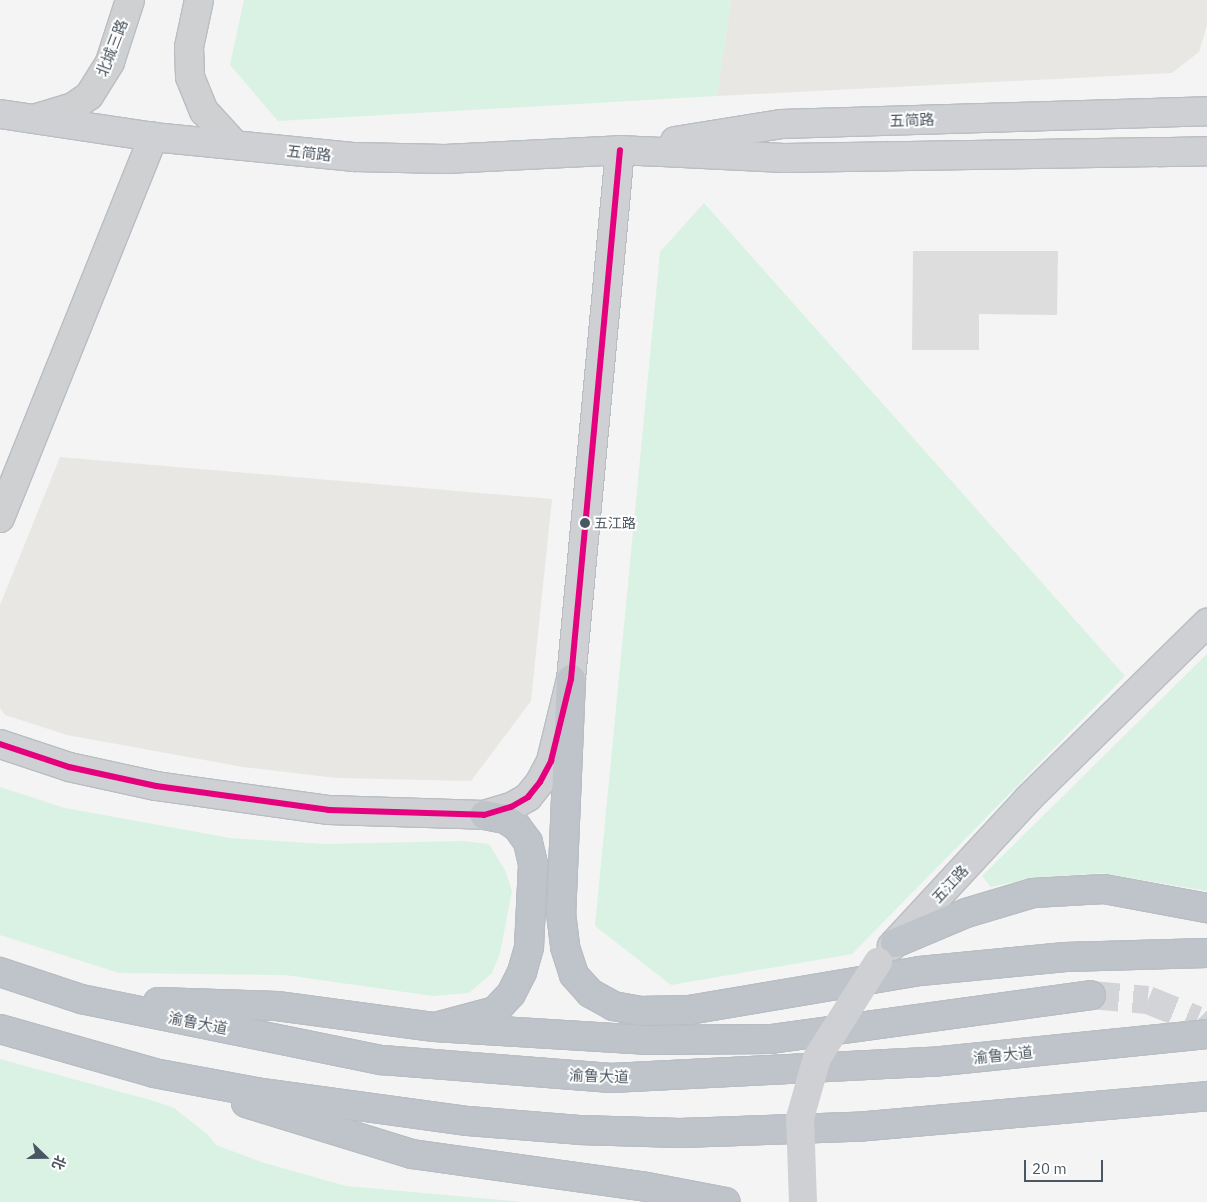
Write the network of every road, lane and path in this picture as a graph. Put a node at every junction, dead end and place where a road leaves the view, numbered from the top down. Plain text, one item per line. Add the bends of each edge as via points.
1 (130, 0) edge
2 (199, 0) edge
3 (1207, 111) edge
4 (0, 114) edge
5 (37, 118) junction
6 (152, 137) junction
7 (235, 145) junction
8 (620, 150) junction
9 (1207, 151) edge
10 (0, 518) edge
11 (1207, 623) edge
12 (572, 678) junction
13 (0, 744) edge
14 (484, 814) junction
15 (1207, 908) edge
16 (887, 952) junction
17 (1207, 953) edge
18 (0, 972) edge
19 (1091, 995) tunnel mouth
20 (81, 1000) junction
21 (436, 1027) junction
22 (0, 1029) edge
23 (1207, 1034) edge
24 (154, 1073) junction
25 (1207, 1096) edge
26 (726, 1202) edge
27 (803, 1202) edge

1 - 5 street, 北城三路 via 110,62 89,96 73,107
2 - 7 street via 189,47 190,77 204,111
3 - 8 main road, 五简路 via 781,124
4 - 5 main road, 五简路
5 - 6 main road, 五简路
6 - 7 main road, 五简路
6 - 10 street
7 - 8 main road, 五简路 via 355,158 445,159
8 - 9 main road, 五简路 via 784,158
8 - 12 main road
11 - 16 main road, 五江路 via 1029,798
12 - 14 main road via 551,761 540,782 528,798 511,808
12 - 17 highway via 561,913 564,938 574,975 590,993 613,1006 640,1011 689,1010 920,971 1065,957
13 - 14 main road via 69,767 236,799 329,810
14 - 21 highway via 505,819 517,827 528,842 533,864 529,947 511,994 495,1011
15 - 16 highway via 1104,889 1033,893 966,913
16 - 27 main road, 五江路, bridge via 818,1058 800,1118
18 - 20 highway, 渝鲁大道
19 - 21 highway via 772,1039 646,1040
20 - 21 highway via 277,1006
20 - 23 highway, 渝鲁大道 via 382,1060 611,1078 932,1062
22 - 24 highway
24 - 25 highway via 256,1092 468,1121 579,1130 680,1133 856,1127
24 - 26 highway via 412,1154 647,1187

